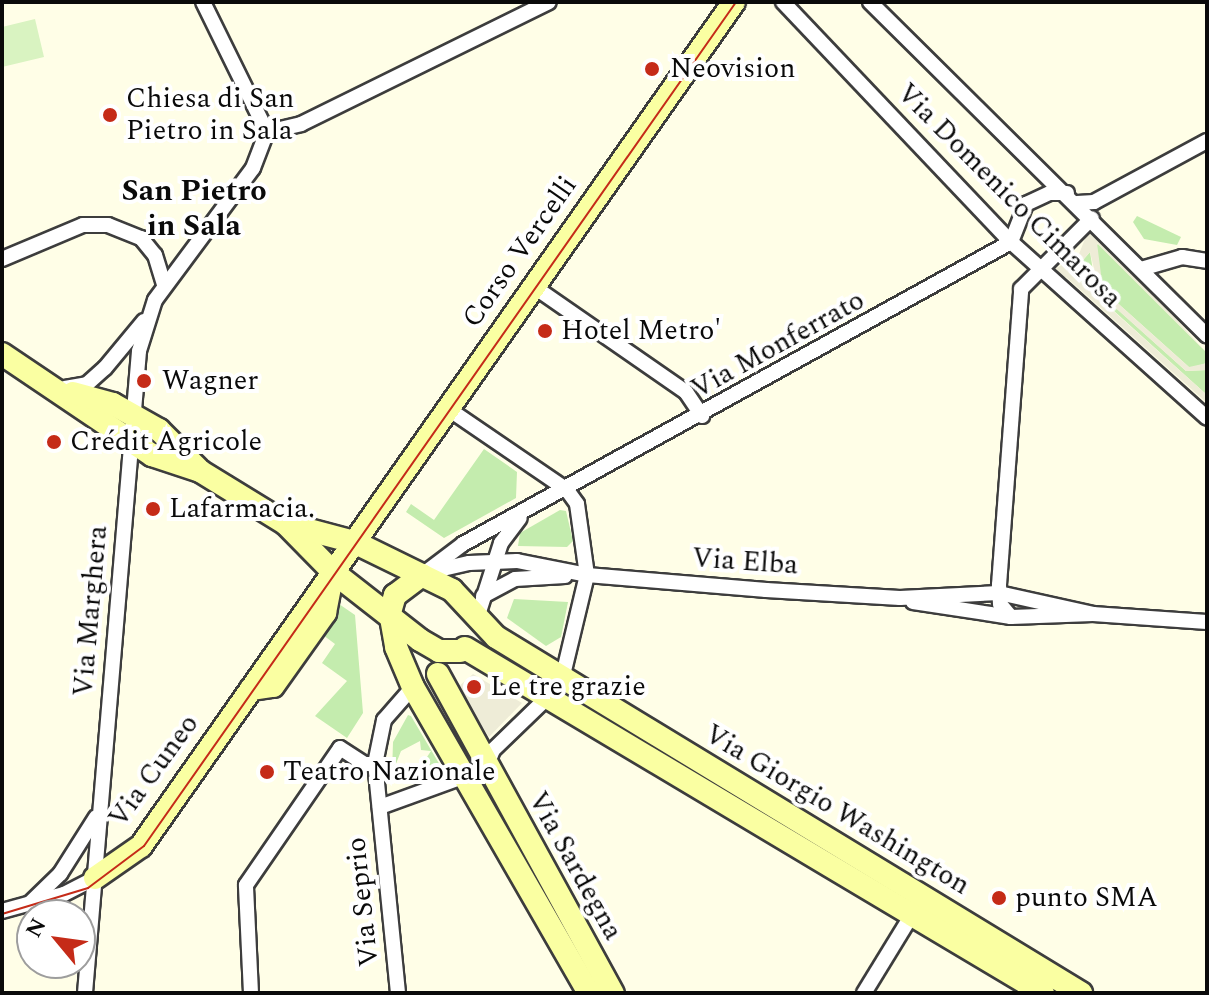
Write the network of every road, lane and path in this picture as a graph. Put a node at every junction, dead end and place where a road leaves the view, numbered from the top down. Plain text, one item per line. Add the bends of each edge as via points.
1 (549, 2) edge
2 (734, 2) edge
3 (752, 2) edge
4 (783, 2) edge
5 (870, 2) edge
6 (204, 3) edge
7 (699, 52) junction
8 (668, 92) junction
9 (641, 131) junction
10 (267, 132) junction
11 (1207, 141) edge
12 (1072, 198) junction
13 (1092, 218) junction
14 (1011, 242) junction
15 (2, 259) edge
16 (1207, 261) edge
17 (1038, 268) junction
18 (1141, 269) junction
19 (164, 285) junction
20 (533, 286) junction
21 (147, 318) junction
22 (1207, 335) edge
23 (2, 354) edge
24 (60, 389) junction
25 (447, 408) junction
26 (702, 416) junction
27 (135, 418) junction
28 (1207, 418) edge
29 (132, 443) junction
30 (200, 471) junction
31 (567, 490) junction
32 (522, 514) junction
33 (286, 524) junction
34 (354, 542) junction
35 (494, 562) junction
36 (333, 572) junction
37 (422, 575) junction
38 (587, 575) junction
39 (999, 593) junction
40 (900, 598) junction
41 (481, 611) junction
42 (390, 612) junction
43 (1093, 614) junction
44 (1011, 617) junction
45 (1206, 621) edge
46 (462, 649) junction
47 (438, 674) junction
48 (413, 687) junction
49 (556, 687) junction
50 (375, 764) junction
51 (475, 772) junction
52 (380, 807) junction
53 (99, 809) junction
54 (95, 878) junction
55 (34, 899) edge
56 (42, 899) edge
57 (93, 899) edge
58 (918, 905) junction
59 (1071, 990) edge
60 (251, 993) edge
61 (398, 993) edge
62 (589, 993) edge
63 (613, 993) edge
64 (864, 993) edge
65 (1043, 993) edge

1 - 10 street via 301,124
2 - 7 street, Corso Vercelli
3 - 8 street, Corso Vercelli via 690,88
4 - 14 street, Via Domenico Cimarosa
5 - 12 street, Via Domenico Cimarosa
6 - 10 street
7 - 8 street, Corso Vercelli
7 - 9 street, Corso Vercelli via 679,58 639,114
8 - 9 street, Corso Vercelli
9 - 20 street, Corso Vercelli
10 - 19 street via 253,168
11 - 12 street via 1094,202
12 - 13 street, Via Domenico Cimarosa
12 - 14 street via 1050,193 1026,204
13 - 17 street
13 - 18 street, Via Domenico Cimarosa
14 - 17 street, Via Domenico Cimarosa
14 - 26 street, Via Monferrato
15 - 19 street via 83,225 108,225 141,238 155,255
16 - 18 street, Via Domenico Cimarosa via 1182,257
17 - 28 street, Via Domenico Cimarosa
17 - 39 street via 1021,289
18 - 22 street, Via Domenico Cimarosa
19 - 21 street
20 - 25 street, Corso Vercelli
20 - 26 street via 686,392
21 - 24 street via 87,384
21 - 27 street, Via Marghera via 133,385
23 - 24 street
24 - 27 street via 113,404
24 - 29 street
25 - 31 street
25 - 34 street, Corso Vercelli
26 - 31 street, Via Monferrato
27 - 29 street, Via Marghera
27 - 30 street via 159,430
29 - 30 street
29 - 53 street, Via Marghera
30 - 33 street
31 - 32 street, Via Monferrato
31 - 38 street via 582,519
32 - 35 street
32 - 37 street, Via Monferrato via 463,544
33 - 34 street
33 - 36 street
34 - 36 street, Via Cuneo
34 - 37 street
35 - 37 street
35 - 38 street
35 - 41 street
36 - 42 street
36 - 54 street, Via Cuneo via 141,846
37 - 41 street
37 - 42 street via 399,590
38 - 40 street, Via Elba
38 - 41 street via 515,579
38 - 49 street
39 - 40 street, Via Elba
39 - 43 street, Via Elba
39 - 44 street via 1002,609
40 - 44 street, Via Elba
41 - 46 street
41 - 49 street
42 - 46 street via 439,651
42 - 48 street via 396,647
43 - 44 street, Via Elba
43 - 45 street, Via Elba
46 - 47 street
46 - 49 street
47 - 48 street
47 - 51 street
48 - 50 street, Via Seprio via 384,720
48 - 51 street
49 - 51 street
49 - 58 street, Via Giorgio Washington
50 - 52 street, Via Seprio
50 - 60 street via 365,764 340,748 246,885
51 - 52 street
51 - 62 street, Via Sardegna
51 - 63 street, Via Sardegna
52 - 61 street, Via Seprio
53 - 54 street, Via Marghera
53 - 55 street, Via Marghera via 60,874
54 - 56 street
54 - 57 street, Via Marghera
58 - 59 street, Via Giorgio Washington
58 - 64 street
58 - 65 street, Via Giorgio Washington

